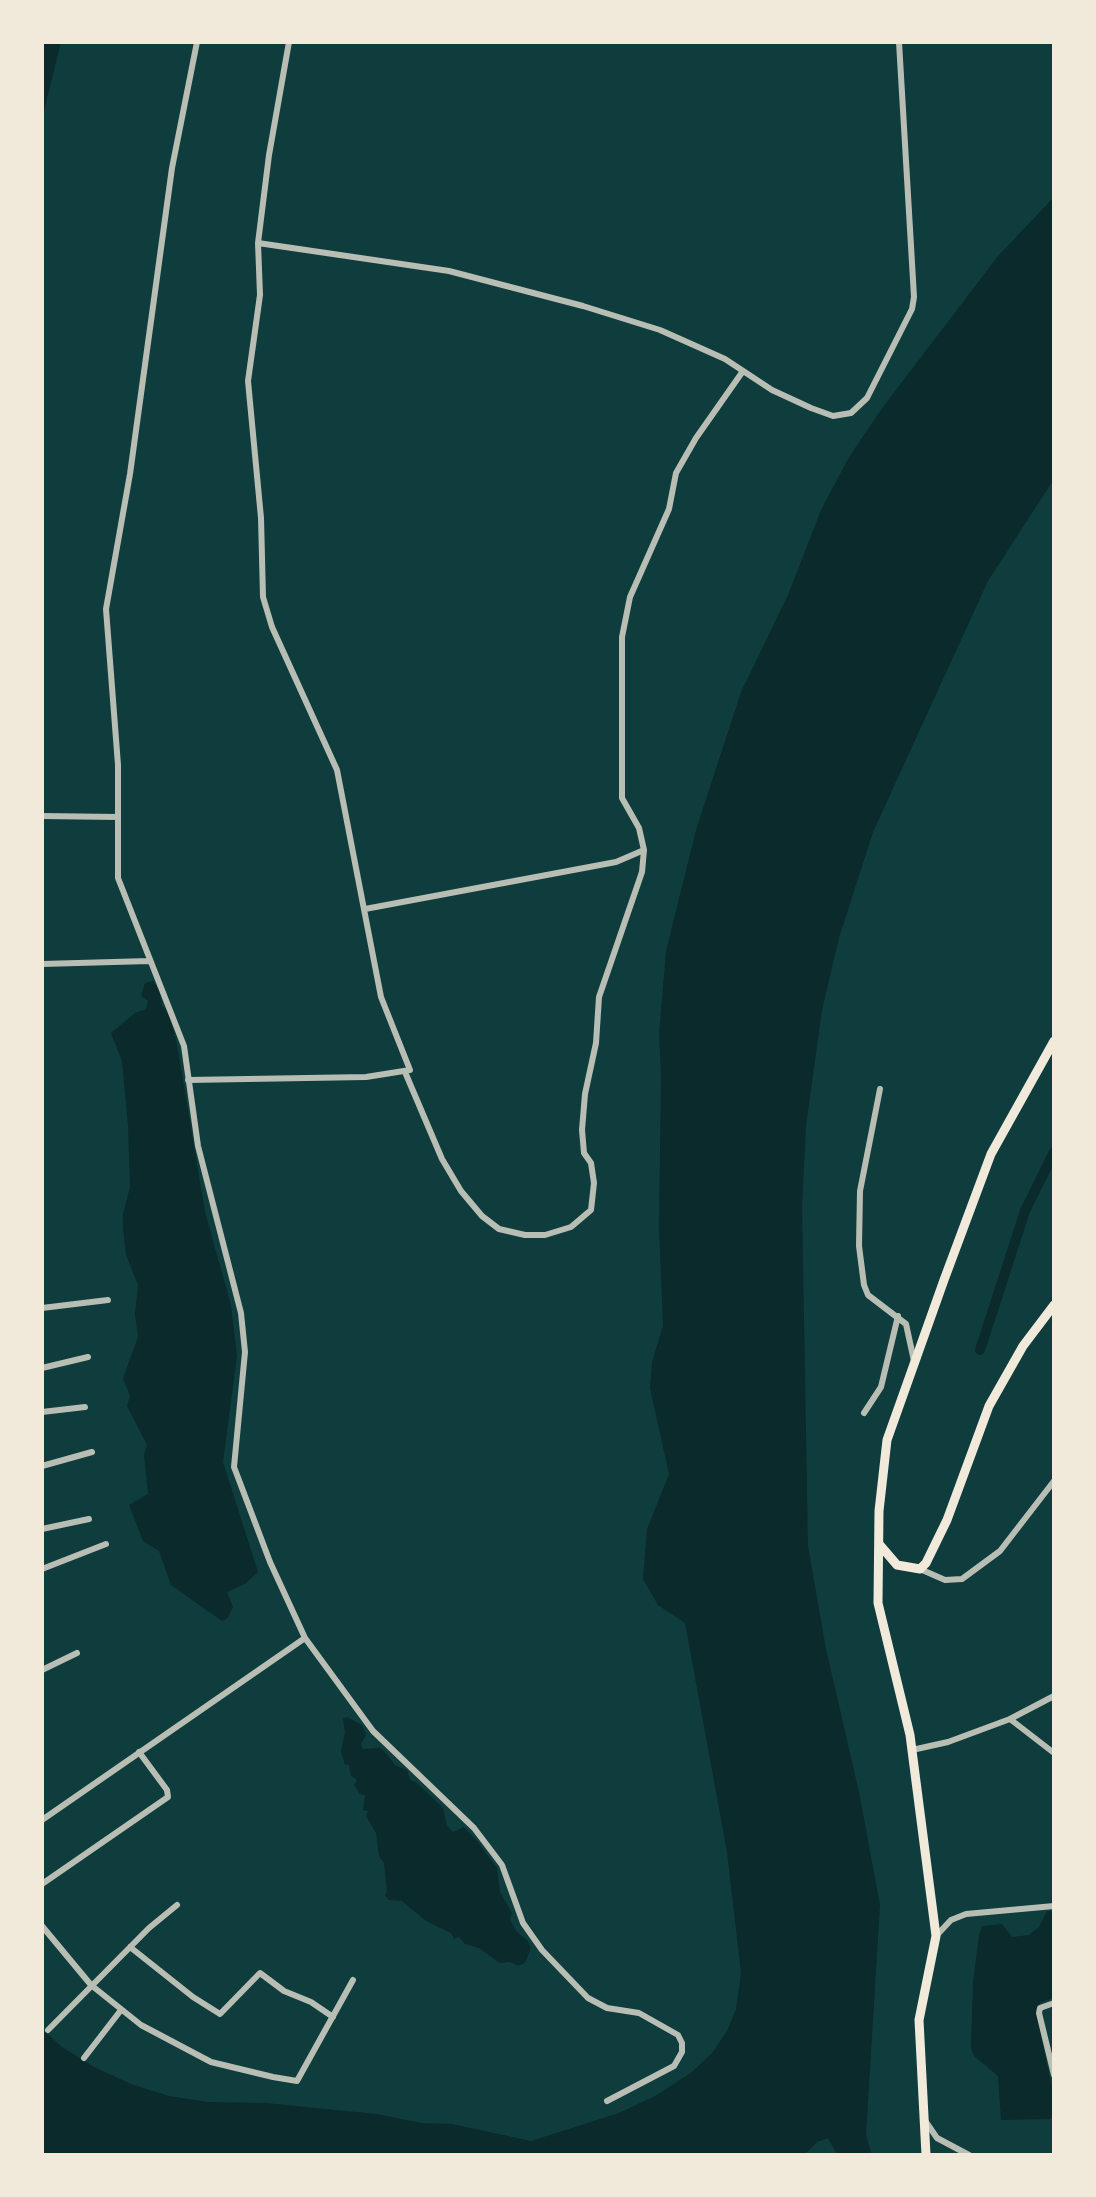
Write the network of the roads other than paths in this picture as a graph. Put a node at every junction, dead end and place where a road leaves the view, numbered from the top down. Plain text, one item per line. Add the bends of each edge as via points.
1 (197, 42) edge
2 (289, 42) edge
3 (899, 42) edge
4 (258, 243) junction
5 (743, 371) junction
6 (42, 817) edge
7 (118, 817) junction
8 (645, 850) junction
9 (365, 909) junction
10 (149, 961) junction
11 (42, 964) edge
12 (1054, 1041) edge
13 (405, 1072) junction
14 (188, 1080) junction
15 (880, 1089) dead end
16 (108, 1300) dead end
17 (1054, 1306) edge
18 (42, 1308) edge
19 (898, 1316) junction
20 (88, 1357) dead end
21 (915, 1363) junction
22 (42, 1368) edge
23 (85, 1407) dead end
24 (42, 1412) edge
25 (864, 1413) dead end
26 (92, 1452) dead end
27 (42, 1465) edge
28 (1054, 1481) edge
29 (89, 1518) dead end
30 (42, 1529) edge
31 (878, 1543) junction
32 (106, 1544) dead end
33 (42, 1569) edge
34 (920, 1569) junction
35 (305, 1638) junction
36 (77, 1653) dead end
37 (42, 1670) edge
38 (1054, 1696) edge
39 (1010, 1719) junction
40 (912, 1750) junction
41 (139, 1752) junction
42 (1054, 1753) edge
43 (42, 1820) edge
44 (42, 1884) edge
45 (177, 1905) dead end
46 (1054, 1906) edge
47 (42, 1926) edge
48 (936, 1936) junction
49 (130, 1947) junction
50 (353, 1980) dead end
51 (91, 1985) junction
52 (1054, 2003) edge
53 (121, 2010) junction
54 (333, 2017) junction
55 (48, 2031) dead end
56 (84, 2058) dead end
57 (1054, 2075) edge
58 (607, 2101) dead end
59 (922, 2114) junction
60 (926, 2155) edge
61 (969, 2155) edge

1 - 7 street via 172,168 130,474 106,609
2 - 4 street
3 - 5 street via 915,284 912,309 867,398 851,413 833,415 811,408
4 - 5 street via 449,271 583,306 660,330
4 - 9 street via 260,295 248,381 261,517 263,597 272,627 337,769
5 - 8 street via 676,473 669,509 630,597 622,637 622,798
6 - 7 street
7 - 10 street via 118,878
8 - 9 street via 616,862
8 - 13 street via 642,872 599,997 582,1130 594,1183 591,1210 571,1227 545,1235 499,1228 482,1216 442,1159
9 - 13 street via 381,997 410,1070
10 - 11 street
10 - 14 street via 180,1034
12 - 21 main road via 991,1154
13 - 14 street via 366,1077
14 - 35 street via 204,1171 241,1312 245,1352 234,1467
15 - 19 street via 860,1191 859,1246 864,1291
16 - 18 street
17 - 34 main road via 1023,1346 989,1406 947,1520
19 - 21 street via 906,1324
19 - 25 street via 881,1387
20 - 22 street
21 - 31 main road via 887,1440
23 - 24 street
26 - 27 street
28 - 34 street via 1000,1551 962,1579 945,1580
29 - 30 street
31 - 34 main road via 897,1565
31 - 40 main road via 878,1603
32 - 33 street
35 - 41 street
35 - 58 street via 373,1731 481,1838 502,1865 523,1923 564,1976 607,2008 639,2013 678,2035 682,2052 674,2066
36 - 37 street
38 - 39 street
39 - 40 street
39 - 42 street
40 - 48 main road
41 - 43 street
41 - 44 street via 169,1795
45 - 49 street
46 - 48 street via 966,1914 951,1920
47 - 51 street
48 - 59 main road via 919,2020
49 - 51 street
49 - 54 street via 220,2014 260,1973
50 - 54 street
51 - 53 street
51 - 55 street
52 - 57 street via 1039,2012
53 - 54 street via 211,2062 297,2081
53 - 56 street
59 - 60 main road
59 - 61 street via 937,2138

